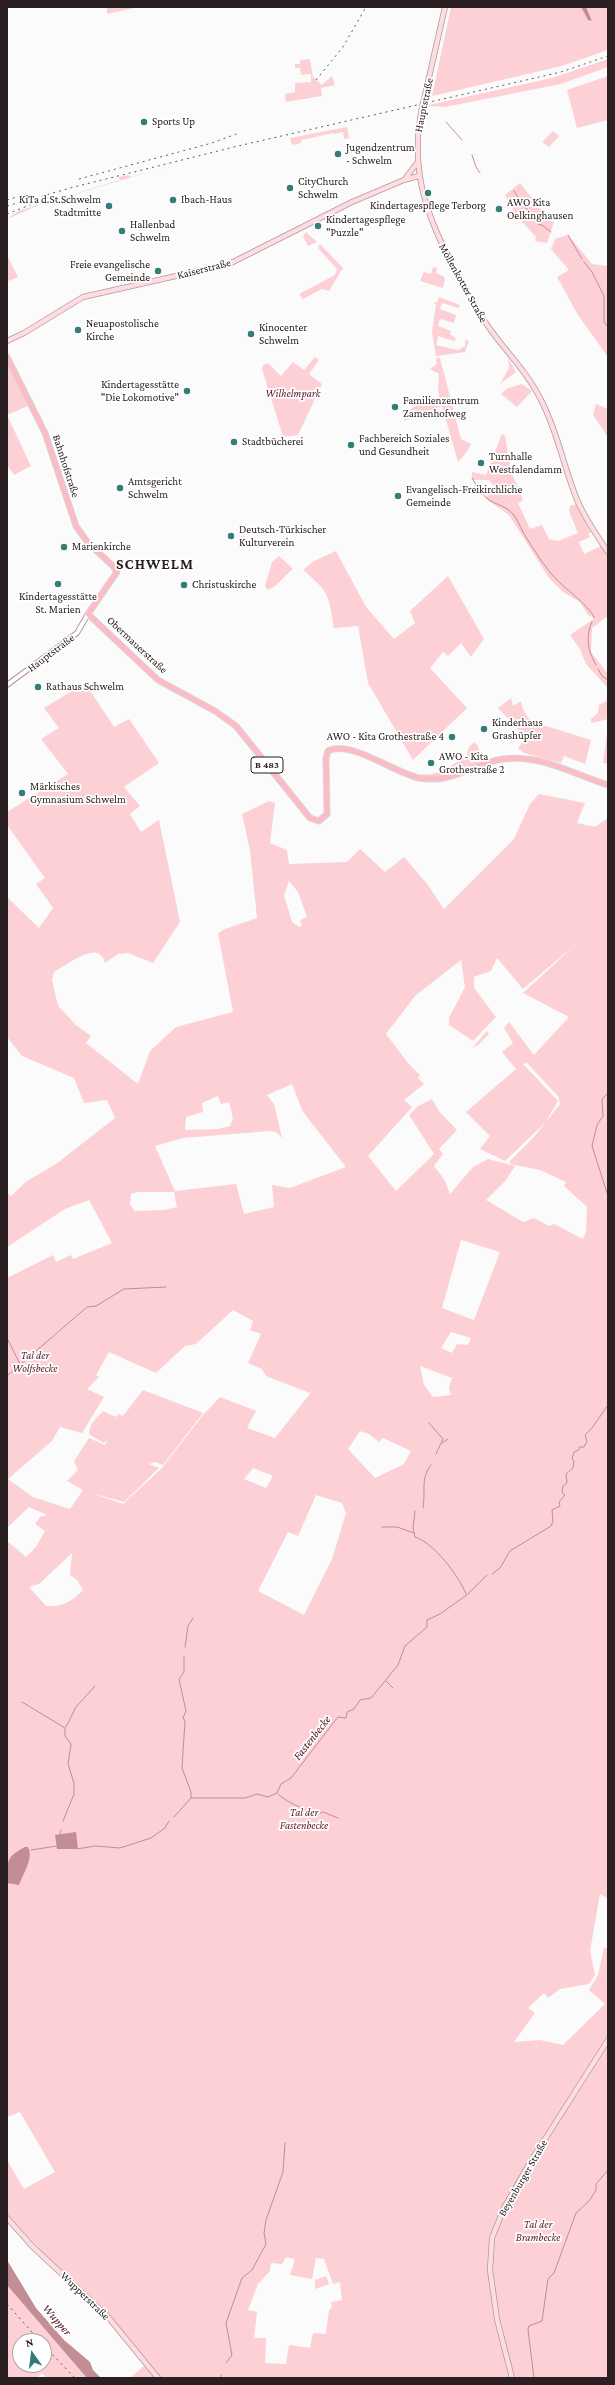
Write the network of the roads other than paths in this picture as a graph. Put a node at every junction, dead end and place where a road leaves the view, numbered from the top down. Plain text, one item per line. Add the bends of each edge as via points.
1 (445, 7) edge
2 (418, 162) junction
3 (419, 176) junction
4 (404, 180) junction
5 (425, 203) joint
6 (7, 341) edge
7 (7, 357) edge
8 (608, 552) edge
9 (88, 614) junction
10 (7, 685) edge
11 (608, 785) edge
12 (608, 2040) edge
13 (7, 2218) edge
14 (158, 2378) edge
15 (512, 2378) edge

1 - 2 main road, Hauptstraße, bridge via 422,107 417,136
2 - 3 main road, Hauptstraße
2 - 4 main road
3 - 4 main road, Kaiserstraße
3 - 5 main road, Hauptstraße
4 - 6 main road, Kaiserstraße via 352,202 229,264 88,295
5 - 8 main road, Möllenkotter Straße via 438,238 475,307 526,376 546,409 582,512
7 - 9 main road, Bahnhofstraße via 45,433 76,526 88,543 118,572
9 - 10 street, Hauptstraße via 84,624 71,638
9 - 11 main road, Obermauerstraße / B 483 via 158,680 215,711 236,726 306,814 316,820 324,819 327,812 328,751 339,749 359,752 398,772 431,779 455,776 500,760 532,759
12 - 15 main road, Beyenburger Straße via 528,2166 504,2208 492,2238 490,2270 497,2320
13 - 14 main road, Wupperstraße via 32,2246 108,2317

